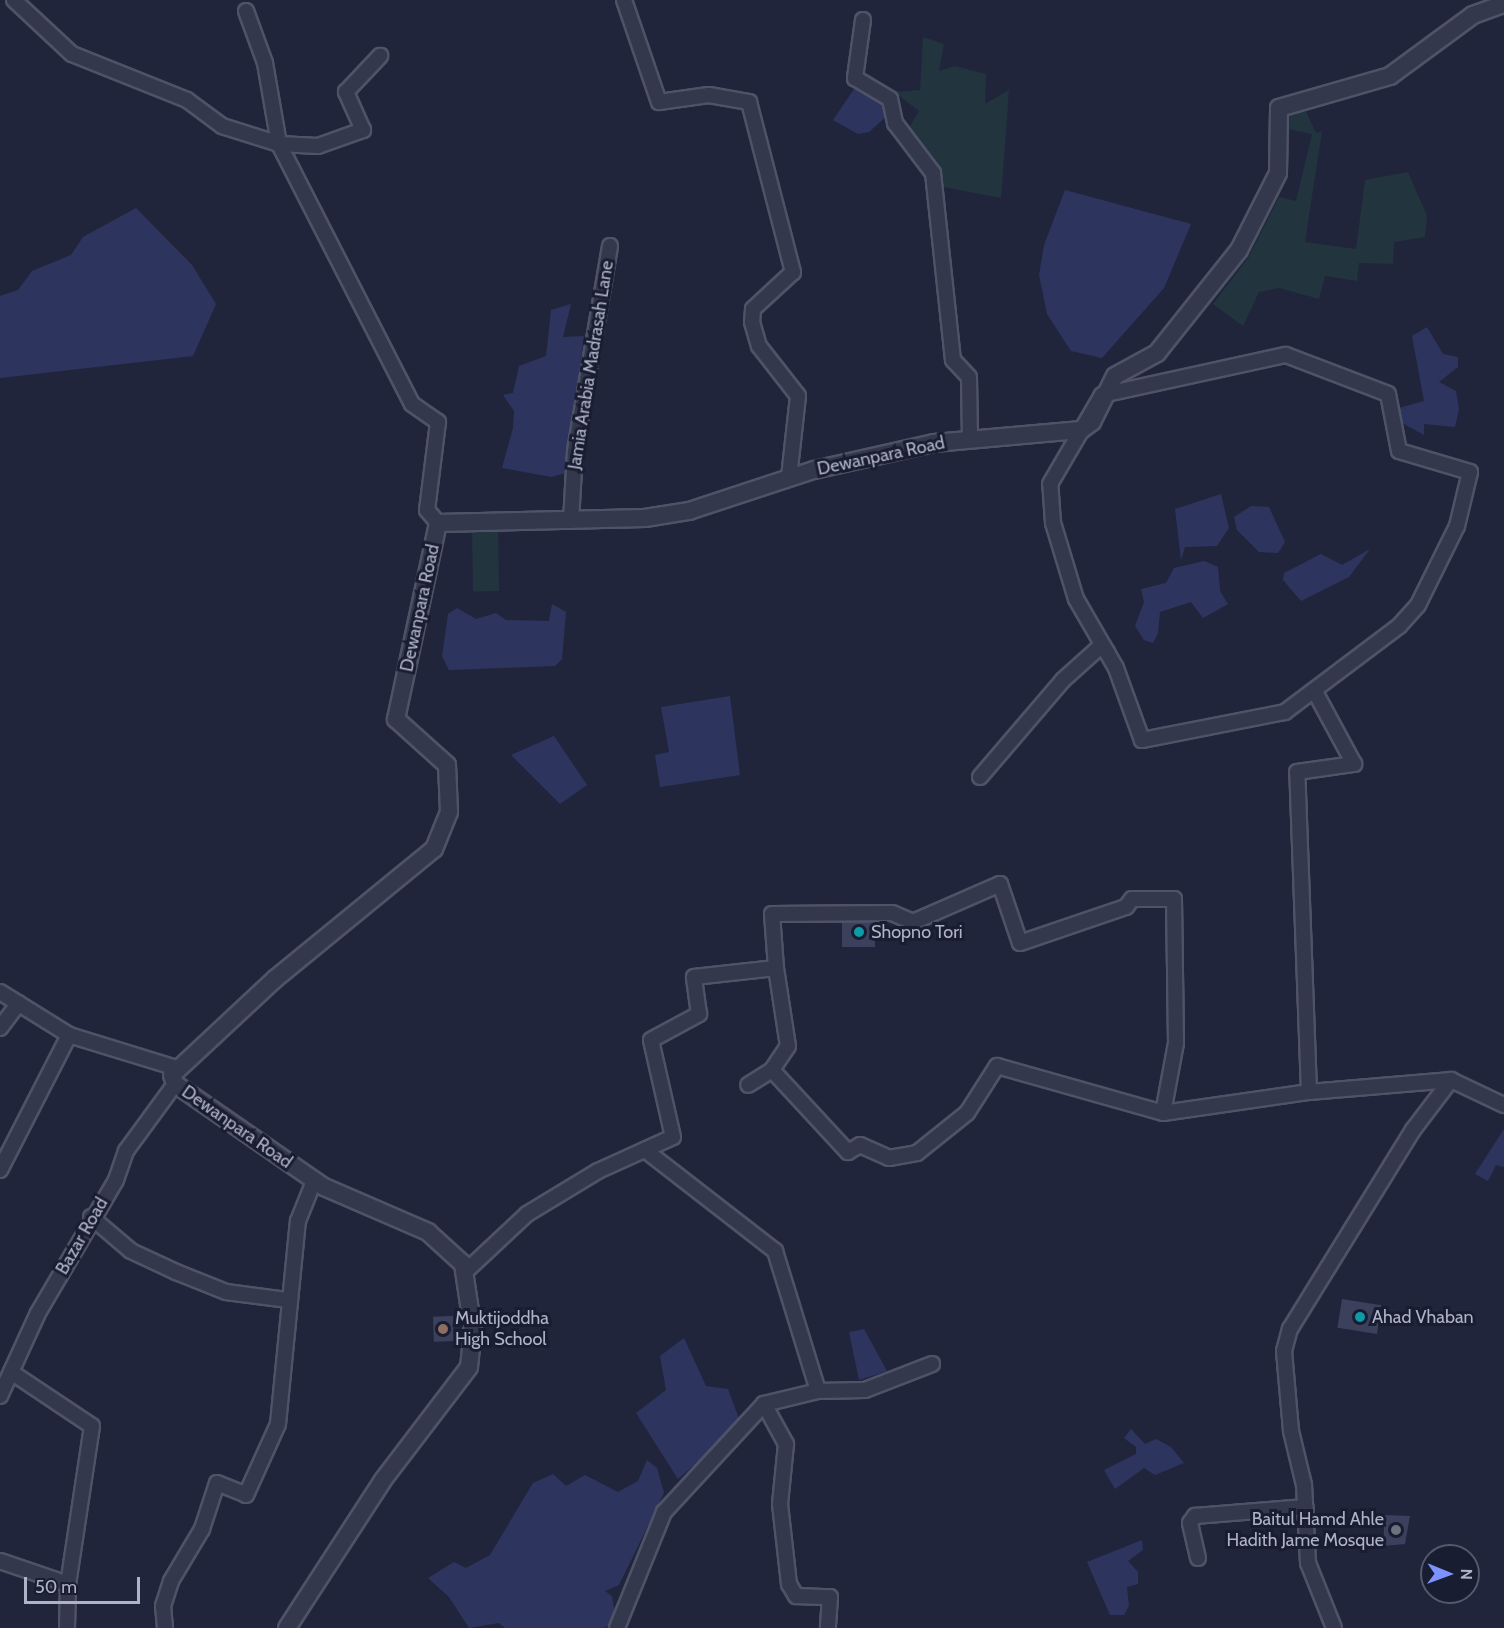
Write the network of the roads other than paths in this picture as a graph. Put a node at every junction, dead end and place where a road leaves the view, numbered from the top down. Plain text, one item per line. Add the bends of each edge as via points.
1 (15, 0) edge
2 (624, 0) edge
3 (1504, 4) edge
4 (246, 10) dead end
5 (862, 20) dead end
6 (380, 56) dead end
7 (279, 144) junction
8 (610, 246) dead end
9 (1102, 395) junction
10 (1083, 428) junction
11 (970, 438) junction
12 (789, 478) junction
13 (571, 521) junction
14 (438, 523) junction
15 (1108, 654) junction
16 (1314, 690) junction
17 (980, 777) dead end
18 (776, 968) junction
19 (0, 992) edge
20 (19, 1003) junction
21 (0, 1028) edge
22 (69, 1035) junction
23 (772, 1070) junction
24 (175, 1076) junction
25 (1451, 1080) junction
26 (748, 1085) dead end
27 (1309, 1092) junction
28 (1504, 1105) edge
29 (1163, 1113) junction
30 (645, 1150) junction
31 (0, 1170) edge
32 (314, 1181) junction
33 (91, 1217) junction
34 (464, 1273) junction
35 (288, 1300) junction
36 (932, 1364) dead end
37 (11, 1372) junction
38 (818, 1391) junction
39 (0, 1396) edge
40 (764, 1404) junction
41 (1305, 1507) junction
42 (1198, 1558) dead end
43 (0, 1561) edge
44 (68, 1584) junction
45 (67, 1628) edge
46 (165, 1628) edge
47 (287, 1628) edge
48 (617, 1628) edge
49 (828, 1628) edge
50 (1334, 1628) edge

1 - 7 street via 72,54 187,100 222,126
2 - 12 street via 659,102 710,95 749,102 793,272 753,309 752,322 759,346 798,396
3 - 9 street via 1473,15 1390,76 1279,108 1278,173 1239,250 1157,353 1115,376
4 - 7 street via 266,63
5 - 11 street via 855,78 890,99 895,123 933,173 953,360 969,376
6 - 7 street via 346,92 363,130 318,146
7 - 14 street via 412,404 438,422 428,510
8 - 13 street, Jamia Arabia Madrasah Lane via 575,451
9 - 10 street via 1092,422
9 - 16 street via 1286,355 1388,394 1399,452 1470,472 1446,553 1418,605
10 - 11 street, Dewanpara Road
10 - 15 street via 1050,484 1053,523 1076,599
11 - 12 street, Dewanpara Road
12 - 13 street, Dewanpara Road via 689,511
13 - 14 street, Dewanpara Road
14 - 24 street, Dewanpara Road via 396,719 447,765 449,812 434,849
15 - 16 street via 1142,740 1285,712
15 - 17 street via 1102,645 1063,680
16 - 27 street via 1354,764 1297,772
18 - 23 street via 788,1046
18 - 29 street via 772,914 892,913 913,922 1000,884 1020,943 1126,908 1132,899 1174,899 1176,1043
18 - 30 street via 694,977 699,1014 651,1040 674,1137
19 - 20 street
20 - 21 street
20 - 22 street
22 - 24 street
22 - 31 street
23 - 26 street
23 - 29 street via 848,1152 860,1145 889,1158 917,1153 967,1113 997,1066
24 - 32 street, Dewanpara Road
24 - 33 street, Bazar Road via 126,1151 116,1180
25 - 27 street
25 - 28 street
25 - 41 street via 1413,1130 1290,1329 1283,1375
27 - 29 street
30 - 34 street via 526,1214
30 - 38 street via 776,1251
32 - 34 street, Dewanpara Road via 428,1232 463,1264
32 - 35 street via 298,1221
33 - 35 street via 131,1251 176,1272 226,1292
33 - 37 street, Bazar Road
34 - 47 street, Dewanpara Road via 473,1331 464,1376 383,1480
35 - 46 street via 278,1424 268,1452 246,1495 217,1483 202,1529 171,1581 164,1606
36 - 38 street via 865,1390
37 - 39 street, Bazar Road
37 - 44 street via 92,1426
38 - 40 street
40 - 48 street via 664,1512
40 - 49 street via 786,1444 780,1504 789,1584 796,1596 830,1597
41 - 42 street via 1195,1516 1190,1523
41 - 50 street via 1308,1563
43 - 44 street
44 - 45 street

